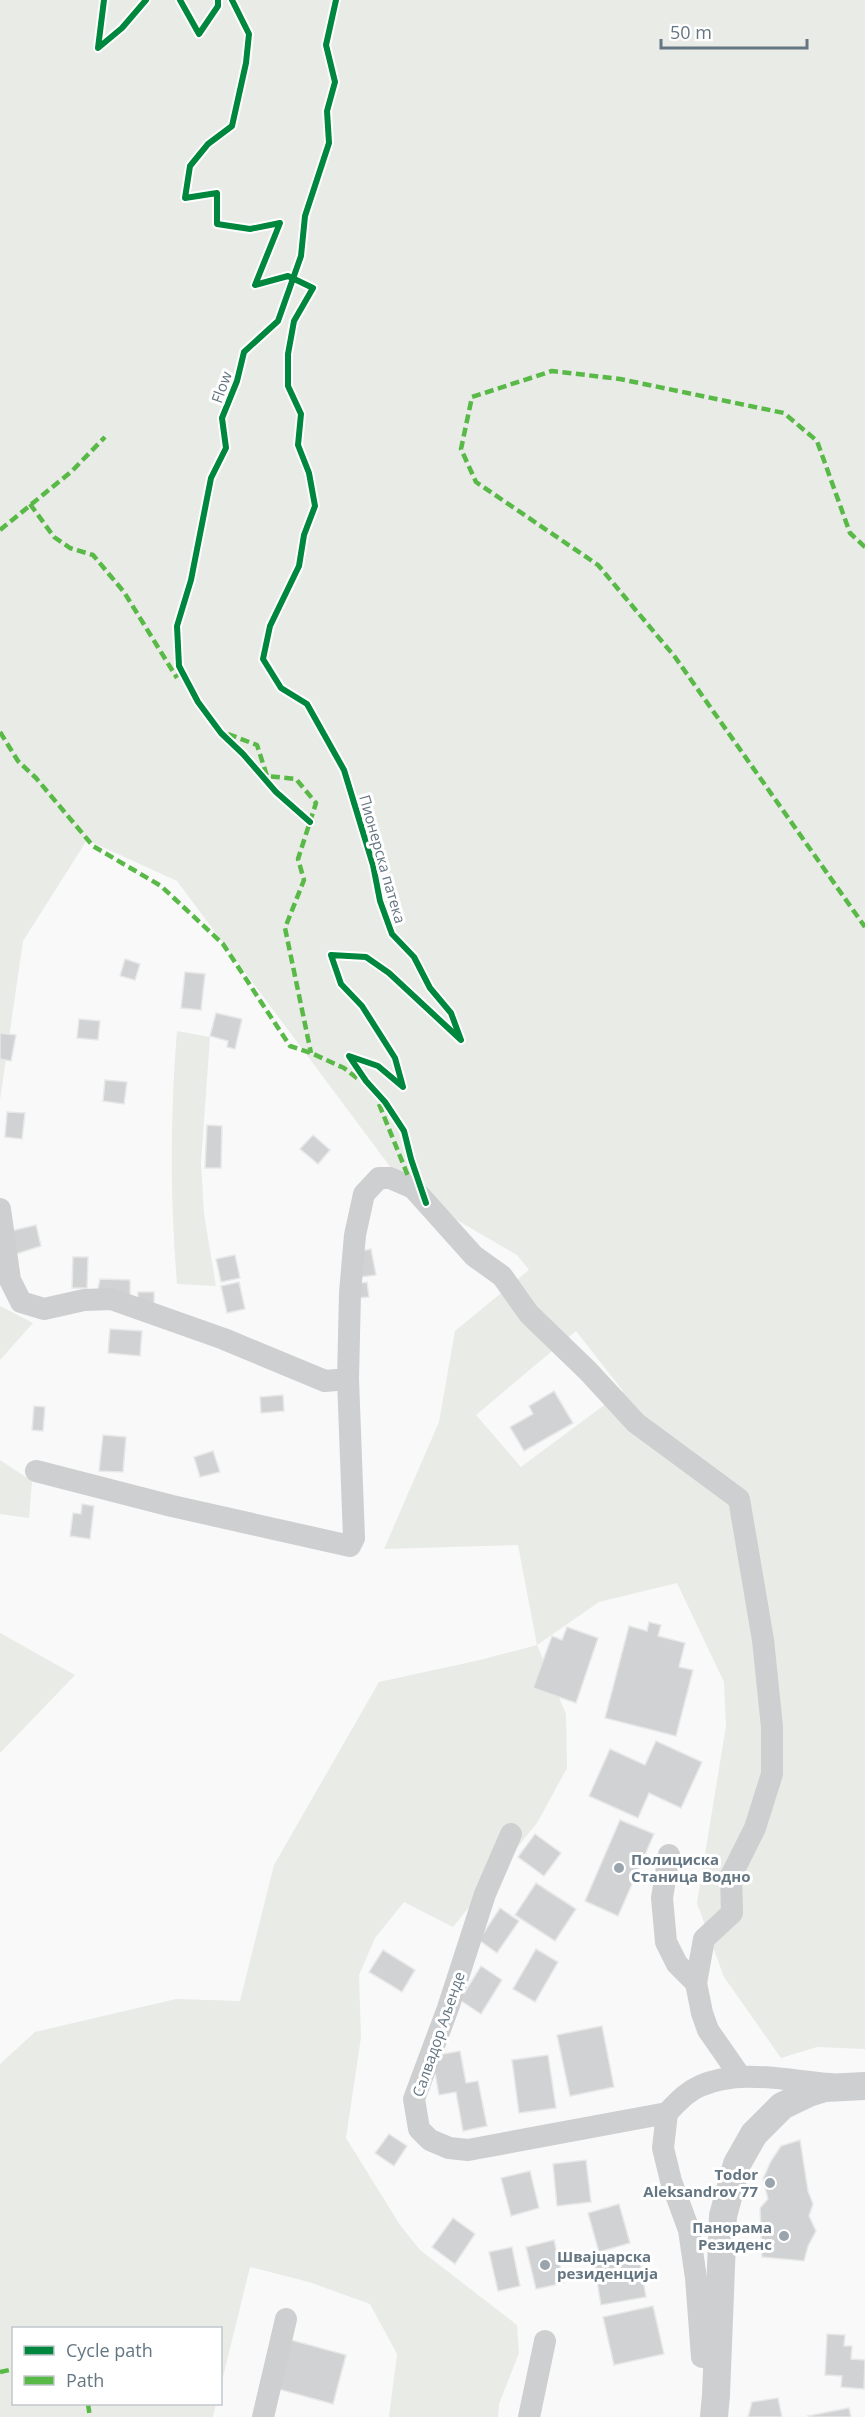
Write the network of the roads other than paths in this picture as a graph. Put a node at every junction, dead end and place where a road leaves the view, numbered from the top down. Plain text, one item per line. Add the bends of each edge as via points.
1 (0, 1209) edge
2 (348, 1379) junction
3 (36, 1471) dead end
4 (511, 1834) dead end
5 (669, 1855) dead end
6 (696, 1983) junction
7 (740, 2076) junction
8 (855, 2086) edge
9 (667, 2113) junction
10 (286, 2319) dead end
11 (545, 2341) dead end
12 (702, 2357) dead end
13 (263, 2417) edge
14 (529, 2417) edge
15 (714, 2417) edge

1 - 2 street via 10,1280 21,1302 44,1309 111,1299 224,1339 325,1381
2 - 3 street via 354,1538 350,1546
2 - 6 street via 355,1234 364,1194 379,1178 390,1178 413,1188 474,1256 502,1276 528,1314 636,1423 739,1499 764,1640 772,1774 755,1828 731,1876 732,1913 704,1939
4 - 9 street, Салвадор Аљенде via 485,1894 414,2099 419,2128 430,2140 468,2150
5 - 6 street via 662,1898 666,1942 677,1964
6 - 7 street via 708,2031
7 - 8 street
7 - 9 street via 700,2086
8 - 15 street via 809,2093 782,2106 754,2134 737,2163 723,2216
9 - 12 street via 663,2148 689,2230
10 - 13 street
11 - 14 street

